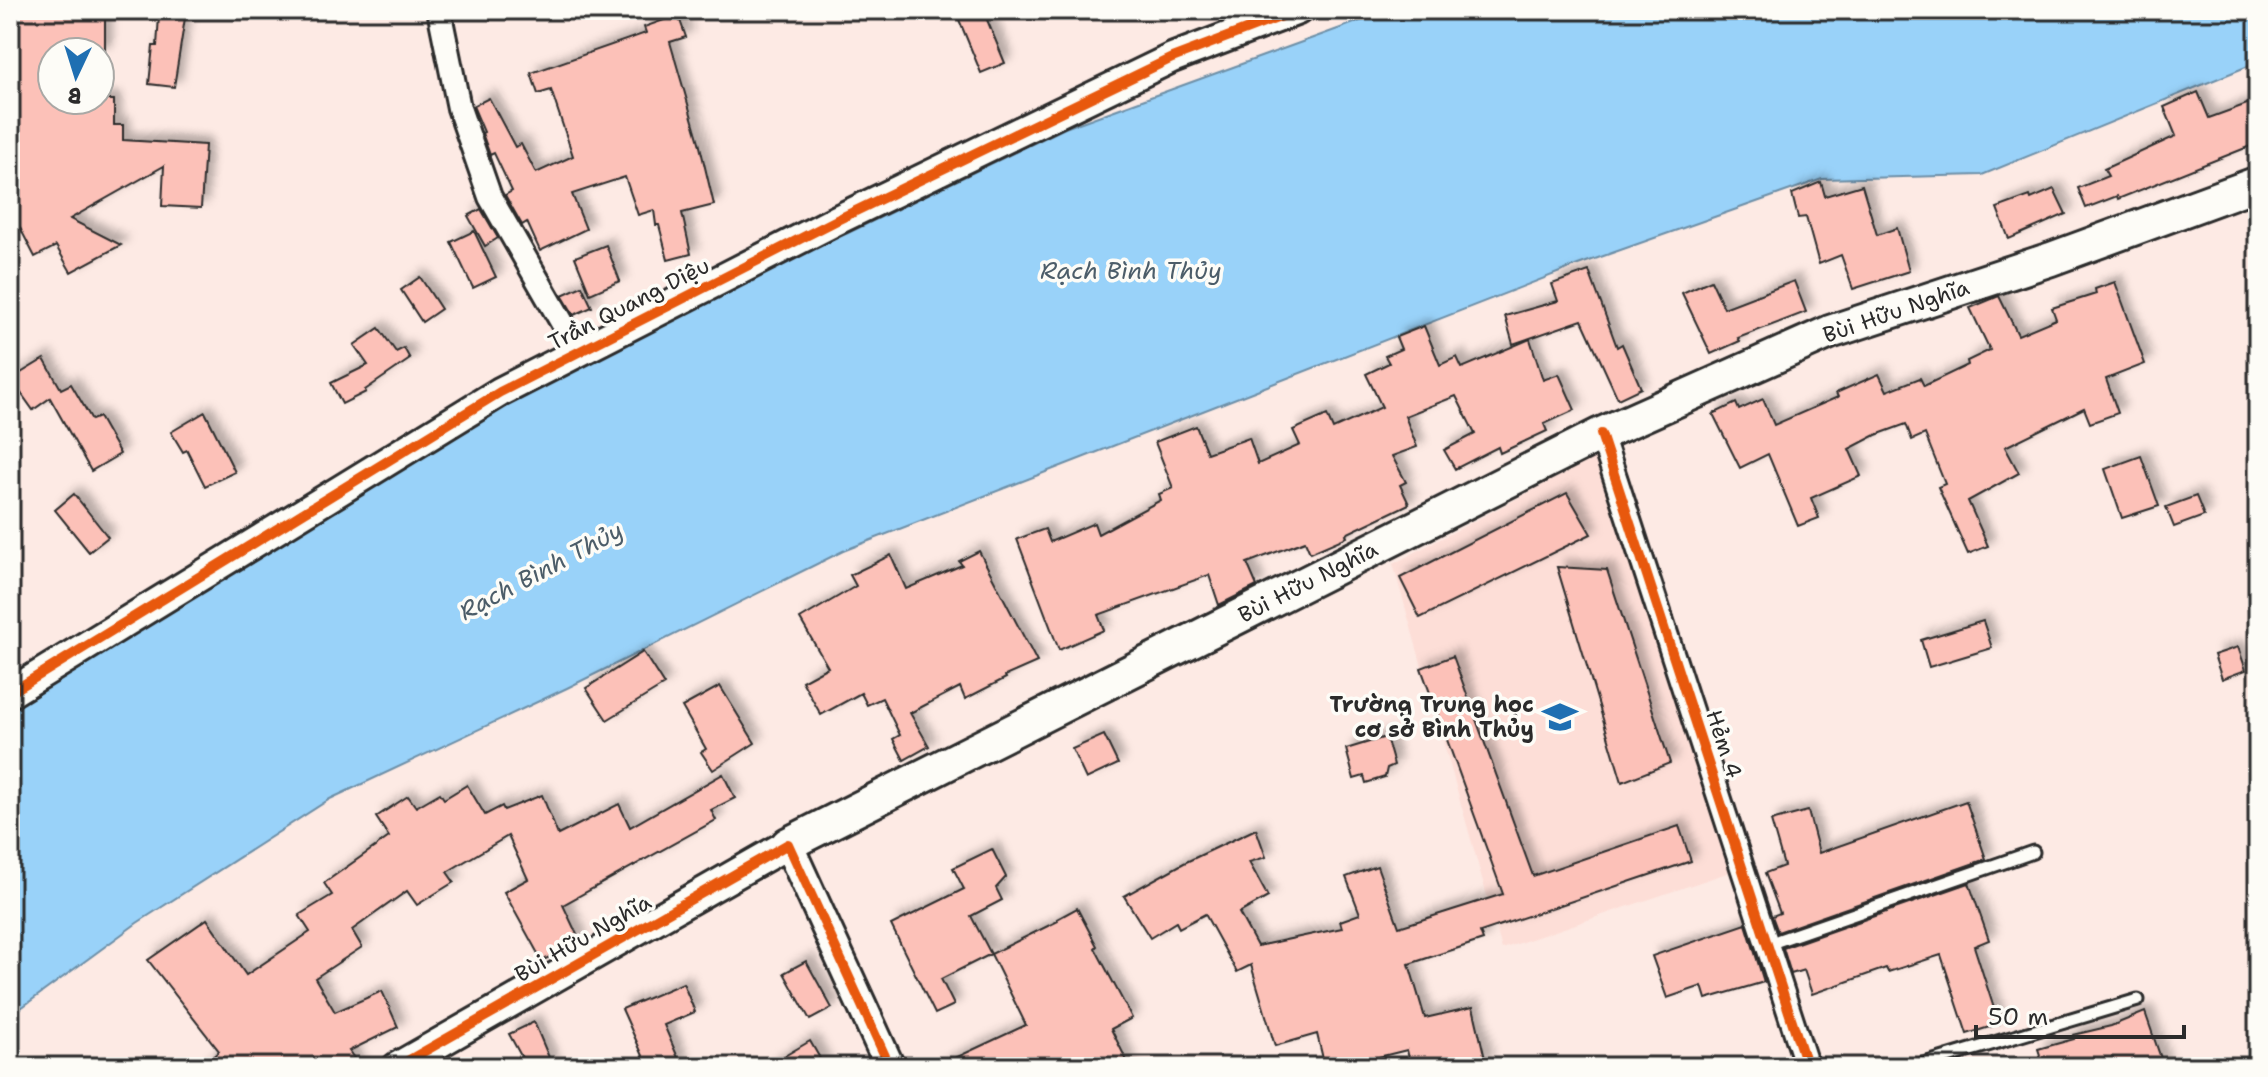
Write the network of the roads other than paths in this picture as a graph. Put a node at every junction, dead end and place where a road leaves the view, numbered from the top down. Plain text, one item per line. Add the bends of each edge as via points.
1 (439, 10) edge
2 (1298, 10) edge
3 (2258, 183) edge
4 (579, 352) junction
5 (1601, 434) junction
6 (10, 693) edge
7 (788, 844) junction
8 (2033, 852) dead end
9 (1768, 944) junction
10 (2138, 1000) dead end
11 (397, 1067) edge
12 (890, 1067) edge
13 (1807, 1067) edge
14 (1914, 1067) edge

1 - 4 street via 459,108 490,197
2 - 4 street, Trần Quang Diệu via 1172,58
3 - 5 main road, Bùi Hữu Nghĩa via 1830,332
4 - 6 street, Trần Quang Diệu via 500,392
5 - 7 main road, Bùi Hữu Nghĩa
5 - 9 street, Hẻm 4
7 - 11 street, Bùi Hữu Nghĩa
7 - 12 street
8 - 9 lane
9 - 13 street, Hẻm 4
10 - 14 lane

